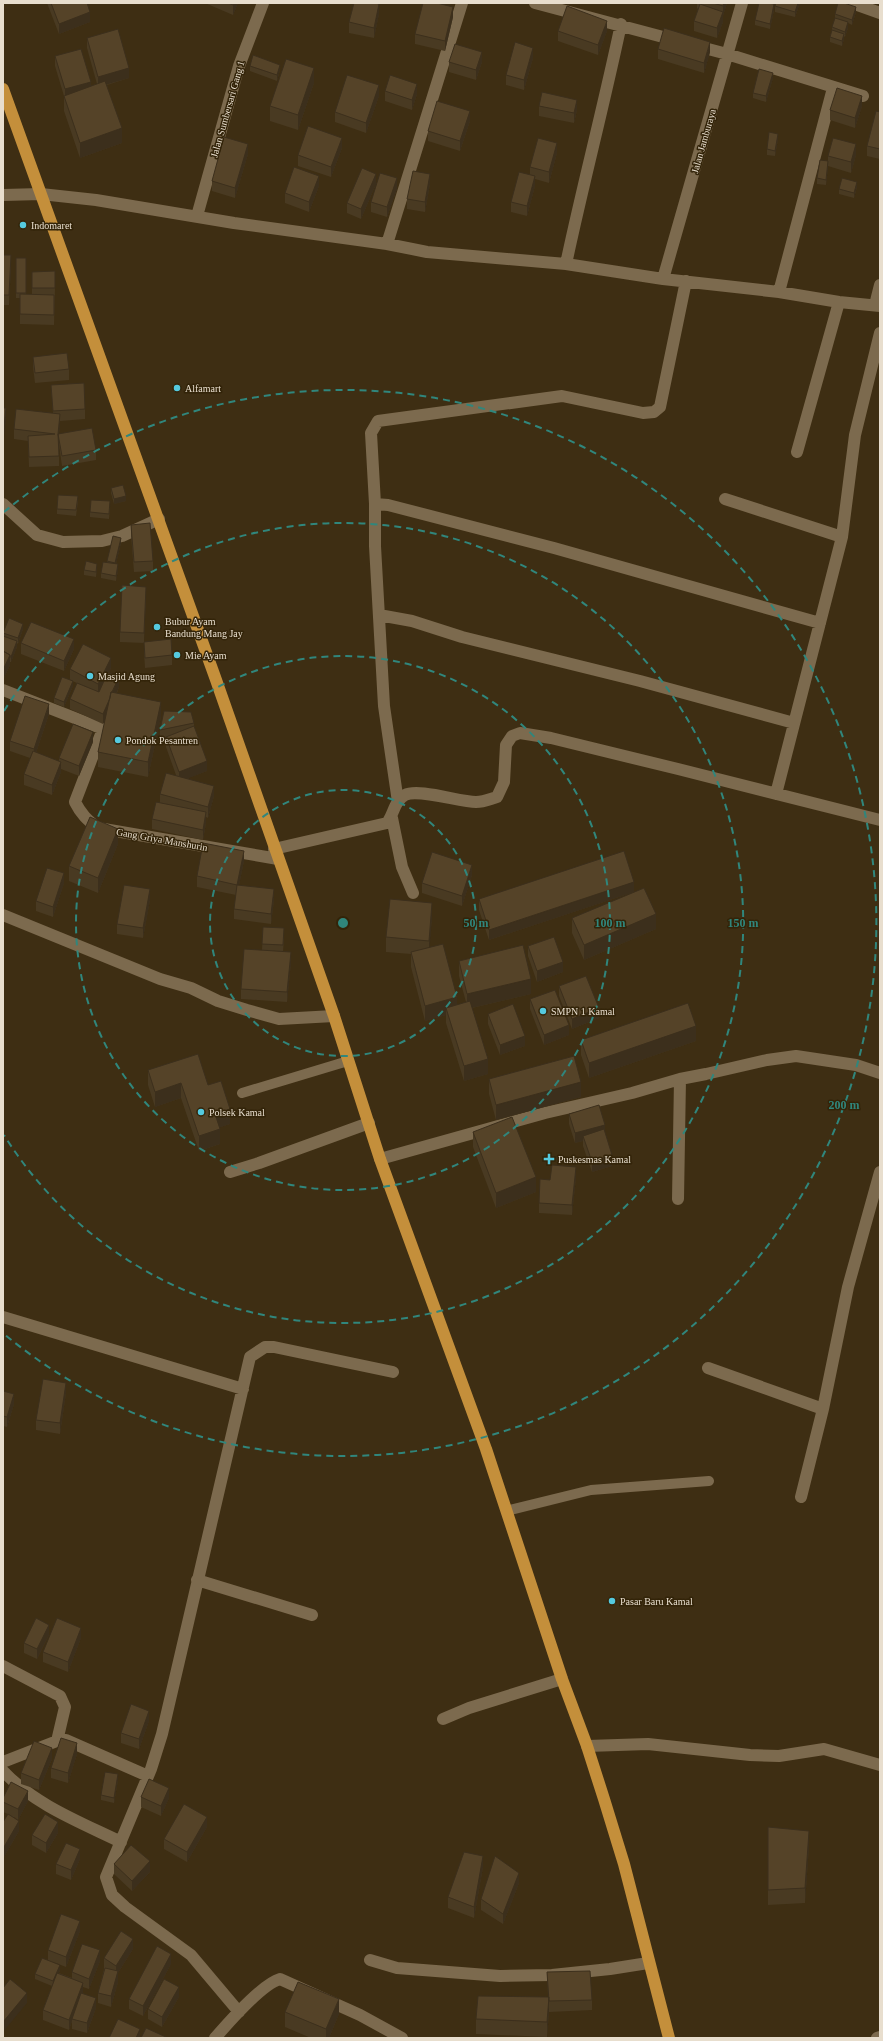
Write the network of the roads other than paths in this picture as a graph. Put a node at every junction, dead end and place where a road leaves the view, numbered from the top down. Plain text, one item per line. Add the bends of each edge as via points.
1 (263, 3) edge
2 (462, 3) edge
3 (535, 3) edge
4 (742, 3) edge
5 (852, 3) edge
6 (880, 13) edge
7 (621, 24) junction
8 (727, 54) junction
9 (833, 88) junction
10 (3, 89) edge
11 (863, 96) edge
12 (41, 194) junction
13 (3, 195) edge
14 (197, 216) junction
15 (387, 244) junction
16 (566, 264) junction
17 (663, 279) junction
18 (686, 280) junction
19 (880, 285) edge
20 (779, 292) junction
21 (839, 302) junction
22 (877, 306) edge
23 (880, 333) edge
24 (797, 452) dead end
25 (725, 499) dead end
26 (3, 504) edge
27 (375, 504) junction
28 (159, 518) junction
29 (842, 536) junction
30 (379, 615) junction
31 (820, 623) junction
32 (3, 690) edge
33 (794, 724) junction
34 (776, 794) junction
35 (398, 802) junction
36 (392, 818) junction
37 (880, 820) edge
38 (276, 854) junction
39 (413, 893) dead end
40 (3, 915) edge
41 (334, 1016) junction
42 (348, 1061) junction
43 (880, 1073) edge
44 (680, 1078) junction
45 (242, 1093) dead end
46 (369, 1123) junction
47 (380, 1159) junction
48 (230, 1172) dead end
49 (880, 1172) edge
50 (678, 1199) dead end
51 (3, 1317) edge
52 (708, 1368) dead end
53 (393, 1372) dead end
54 (243, 1389) junction
55 (823, 1409) junction
56 (709, 1481) dead end
57 (801, 1497) dead end
58 (506, 1511) junction
59 (197, 1580) junction
60 (312, 1615) dead end
61 (3, 1666) edge
62 (562, 1679) junction
63 (443, 1719) dead end
64 (57, 1741) junction
65 (587, 1746) junction
66 (3, 1762) edge
67 (880, 1765) edge
68 (3, 1771) edge
69 (148, 1776) junction
70 (121, 1842) junction
71 (370, 1960) dead end
72 (648, 1963) junction
73 (239, 2012) junction
74 (399, 2037) edge
75 (880, 2037) edge
76 (215, 2038) edge
77 (669, 2038) edge
78 (877, 2038) edge

1 - 14 street, Jalan Sumbersari Gang 1 via 239,66
2 - 15 street
3 - 7 street
4 - 8 street, Jalan Jamburaya
5 - 6 street
7 - 8 street
7 - 16 street
8 - 9 street
8 - 17 street, Jalan Jamburaya
9 - 11 street
9 - 20 street
10 - 12 highway
12 - 13 street
12 - 14 street
12 - 28 highway
14 - 15 street
15 - 16 street via 427,252
16 - 17 street
17 - 18 street
18 - 20 street
18 - 27 street via 660,407 654,412 643,413 562,396 378,421 371,433
19 - 22 street
20 - 21 street
21 - 22 street
21 - 24 street
23 - 29 street via 855,435
25 - 29 street
26 - 28 street via 38,535 63,542 102,541 122,536
27 - 30 street
27 - 31 street via 388,505 554,548
28 - 38 highway
29 - 31 street
30 - 33 street via 412,621 462,637 640,681
30 - 35 street via 384,706
31 - 33 street
32 - 38 street, Gang Griya Manshurin via 103,729 75,802 80,813 98,828
33 - 34 street
34 - 35 street via 551,738 520,733 512,736 506,745 504,782 497,797 476,802 426,794 406,794
34 - 37 street
35 - 36 street
36 - 38 street via 387,823
36 - 39 street via 402,867
38 - 41 highway
40 - 41 street via 160,979 247,1010 279,1019
41 - 42 highway
42 - 45 lane
42 - 46 highway
43 - 44 street via 856,1065 796,1056
44 - 47 street via 632,1093 472,1132
44 - 50 street
46 - 47 highway
46 - 48 street
47 - 58 highway via 486,1449
49 - 55 street via 848,1287
51 - 54 street
52 - 55 street
53 - 54 street via 265,1347 250,1357
54 - 59 street
55 - 57 street
56 - 58 lane via 591,1490
58 - 62 highway
59 - 60 street
59 - 69 street via 162,1734
61 - 64 street via 60,1696 65,1707
62 - 63 street via 469,1708
62 - 65 highway
64 - 66 street
64 - 69 street via 66,1740
65 - 67 street via 648,1744 772,1756 824,1749
65 - 72 highway via 624,1864
68 - 70 street via 43,1804
69 - 70 street
70 - 73 street via 106,1877 112,1895 191,1955
71 - 72 street via 397,1968 500,1976 552,1975
72 - 77 highway
73 - 74 street via 274,1981 280,1979 360,2015
73 - 76 street
75 - 78 street

